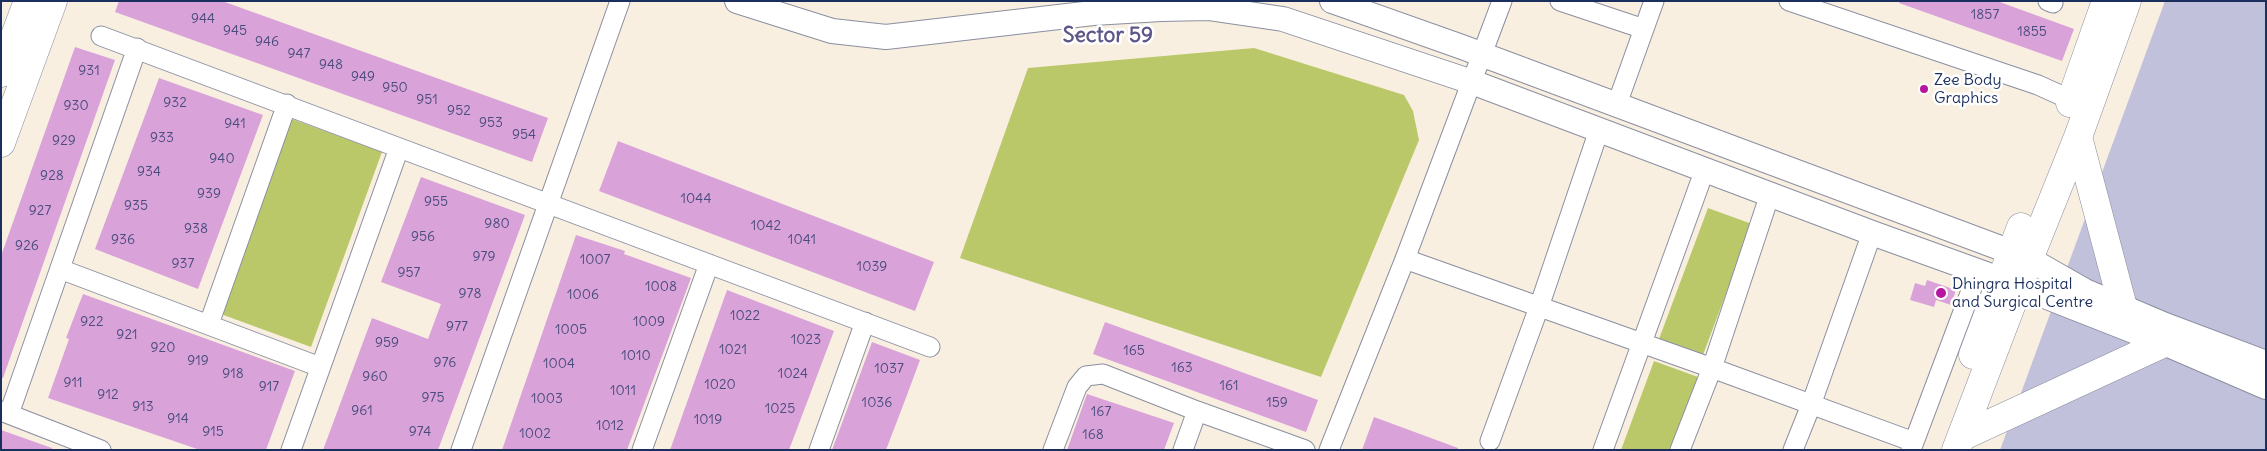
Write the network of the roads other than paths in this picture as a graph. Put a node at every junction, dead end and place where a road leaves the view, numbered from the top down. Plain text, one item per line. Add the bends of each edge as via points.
1 (28, 1) edge
2 (53, 1) edge
3 (620, 1) edge
4 (737, 1) edge
5 (1332, 1) edge
6 (1502, 1) edge
7 (1560, 1) edge
8 (1654, 1) edge
9 (2106, 1) edge
10 (2127, 1) edge
11 (1793, 2) edge
12 (1644, 29) junction
13 (102, 36) dead end
14 (137, 48) junction
15 (1482, 56) junction
16 (1, 73) edge
17 (1472, 82) junction
18 (2071, 100) junction
19 (287, 104) junction
20 (1617, 104) junction
21 (1600, 130) junction
22 (2078, 137) junction
23 (1, 142) edge
24 (399, 148) junction
25 (1705, 169) junction
26 (1770, 194) junction
27 (548, 204) junction
28 (1872, 233) junction
29 (2020, 256) junction
30 (1405, 259) junction
31 (709, 264) junction
32 (60, 269) junction
33 (1999, 280) junction
34 (1539, 307) junction
35 (2123, 307) junction
36 (865, 322) junction
37 (208, 324) junction
38 (2164, 343) junction
39 (1643, 344) junction
40 (930, 347) dead end
41 (2266, 363) edge
42 (320, 367) junction
43 (1712, 368) junction
44 (2266, 387) edge
45 (1810, 406) junction
46 (1198, 411) junction
47 (5, 413) edge
48 (1490, 441) dead end
49 (1959, 443) edge
50 (1921, 447) edge
51 (102, 450) edge
52 (290, 450) edge
53 (461, 450) edge
54 (642, 450) edge
55 (819, 450) edge
56 (1053, 450) edge
57 (1184, 450) edge
58 (1306, 450) edge
59 (1329, 450) edge
60 (1603, 450) edge
61 (1680, 450) edge
62 (1793, 450) edge

1 - 16 main road
2 - 23 main road
3 - 27 street
4 - 17 street via 832,31 886,37 1093,13 1208,8 1283,19
5 - 15 street
6 - 15 street
7 - 12 street
8 - 12 street
9 - 18 main road
10 - 22 main road
11 - 18 street via 2038,85
12 - 20 street
13 - 14 street
14 - 19 street
14 - 32 street
15 - 17 street
15 - 20 street
17 - 21 street
17 - 30 street
18 - 29 main road
19 - 24 street
19 - 37 street
20 - 29 street
21 - 25 street
21 - 34 street
22 - 29 main road
22 - 35 main road
24 - 27 street
24 - 42 street
25 - 26 street
25 - 39 street
26 - 28 street
26 - 43 street
27 - 31 street
27 - 53 street
28 - 33 street
28 - 45 street
29 - 33 main road
29 - 35 street via 2085,291
30 - 34 street
30 - 59 street
31 - 36 street
31 - 54 street
32 - 37 street
32 - 47 street
33 - 38 street
33 - 49 main road
33 - 50 main road
34 - 39 street
34 - 48 street
35 - 41 street
36 - 40 street
36 - 55 street
37 - 42 street
38 - 44 street
38 - 49 main road
39 - 43 street
39 - 60 street
42 - 52 street
43 - 45 street
43 - 61 street
45 - 50 street
45 - 62 street
46 - 56 street via 1103,374 1086,376 1077,387
46 - 57 street
46 - 58 street
47 - 51 street

